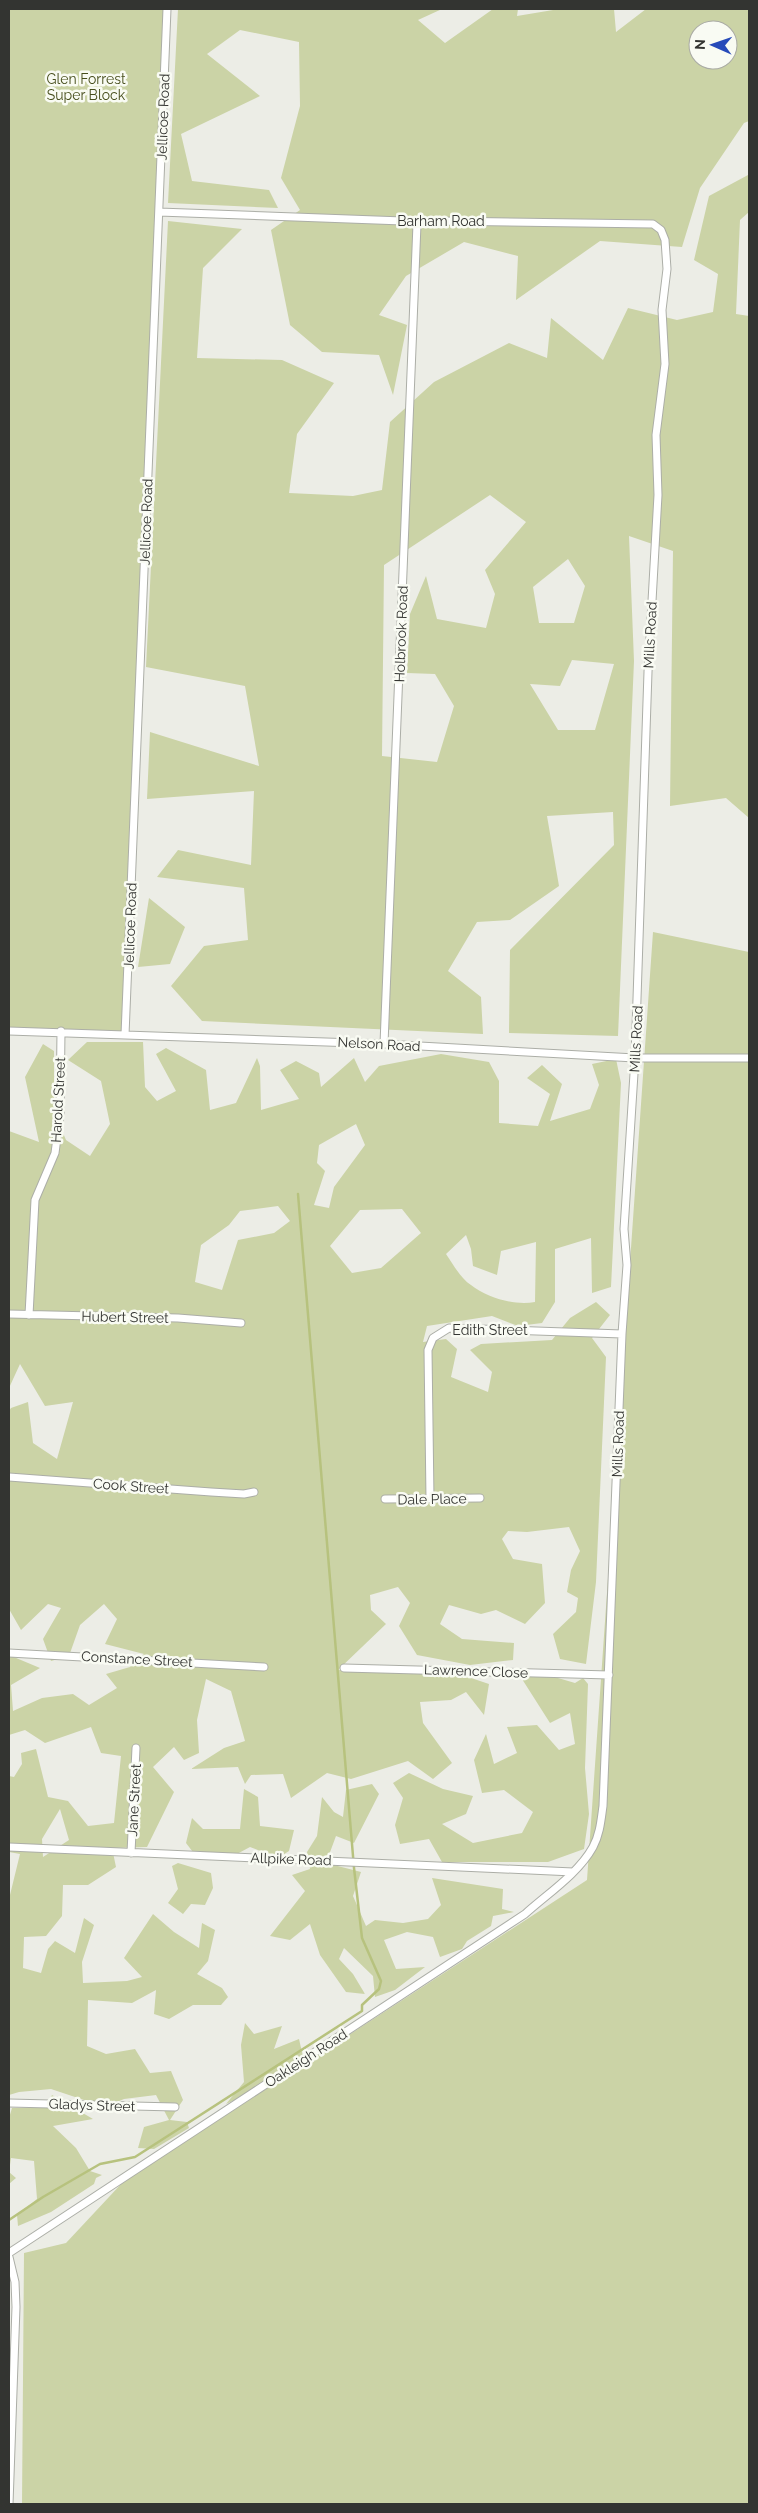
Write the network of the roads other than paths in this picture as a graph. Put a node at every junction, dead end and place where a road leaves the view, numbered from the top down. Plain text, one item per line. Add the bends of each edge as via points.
1 (167, 9) edge
2 (159, 212) junction
3 (417, 224) junction
4 (661, 230) joint
5 (9, 1031) edge
6 (61, 1031) junction
7 (125, 1035) junction
8 (384, 1044) junction
9 (636, 1058) junction
10 (749, 1058) edge
11 (9, 1314) edge
12 (28, 1314) junction
13 (241, 1323) dead end
14 (622, 1334) junction
15 (9, 1477) edge
16 (254, 1492) dead end
17 (480, 1498) dead end
18 (385, 1499) dead end
19 (430, 1499) junction
20 (9, 1652) edge
21 (264, 1666) dead end
22 (344, 1668) dead end
23 (609, 1675) junction
24 (136, 1748) dead end
25 (9, 1847) edge
26 (592, 1848) joint
27 (131, 1852) junction
28 (573, 1872) junction
29 (9, 2103) edge
30 (175, 2107) dead end
31 (9, 2253) edge
32 (9, 2257) edge
33 (10, 2504) edge

1 - 2 street, Jellicoe Road
2 - 3 street, Barham Road
2 - 7 street, Jellicoe Road
3 - 4 street, Barham Road via 440,221 654,224
3 - 8 street, Holbrook Road
4 - 9 street, Mills Road via 667,269 662,310 665,364 656,435 658,495 648,672
5 - 6 street, Nelson Road
6 - 7 street, Nelson Road
6 - 12 street, Harold Street via 60,1116 55,1153 35,1200
7 - 8 street, Nelson Road
8 - 9 street, Nelson Road
9 - 10 street, Nelson Road
9 - 14 street, Mills Road via 624,1230 627,1265
11 - 12 street, Hubert Street
12 - 13 street, Hubert Street
14 - 19 street, Edith Street via 449,1328 433,1338 428,1350
14 - 23 street, Mills Road
15 - 16 street, Cook Street via 211,1492
17 - 19 street, Dale Place
18 - 19 street, Dale Place
20 - 21 street, Constance Street
22 - 23 street, Lawrence Close
23 - 26 street, Mills Road via 604,1806
24 - 27 street, Jane Street
25 - 27 street, Allpike Road
26 - 28 street, Oakleigh Road
27 - 28 street, Allpike Road
28 - 31 street, Oakleigh Road via 525,1914
29 - 30 street, Gladys Street
32 - 33 street via 16,2282

